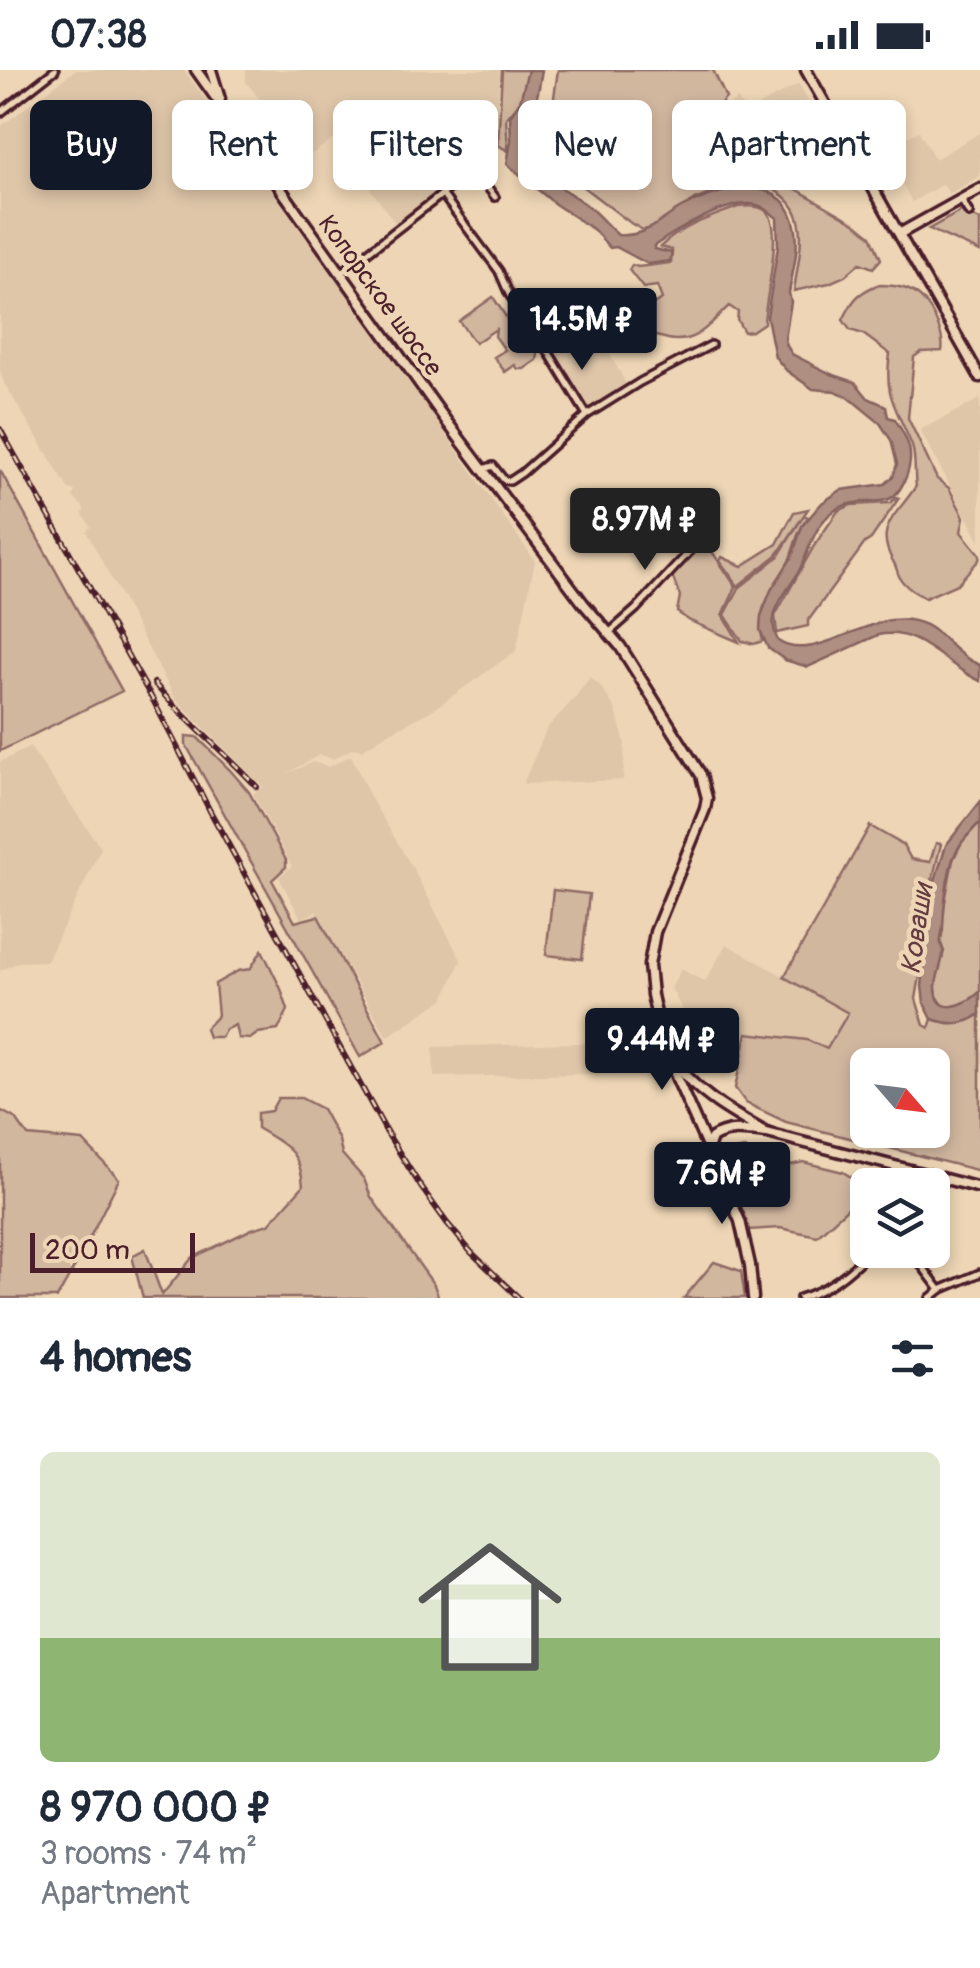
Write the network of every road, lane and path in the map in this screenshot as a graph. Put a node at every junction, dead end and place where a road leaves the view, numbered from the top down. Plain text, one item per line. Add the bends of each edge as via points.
1 (55, 70) edge
2 (196, 70) edge
3 (211, 70) edge
4 (806, 70) edge
5 (217, 100) edge
6 (220, 100) edge
7 (0, 113) edge
8 (980, 189) edge
9 (282, 190) edge
10 (447, 190) edge
11 (491, 190) edge
12 (442, 194) junction
13 (496, 196) dead end
14 (961, 200) junction
15 (969, 213) dead end
16 (899, 234) junction
17 (341, 273) junction
18 (711, 345) dead end
19 (980, 377) edge
20 (587, 415) junction
21 (483, 470) junction
22 (706, 534) dead end
23 (610, 632) junction
24 (667, 1053) junction
25 (712, 1102) junction
26 (725, 1110) junction
27 (693, 1118) junction
28 (720, 1133) junction
29 (767, 1133) junction
30 (709, 1151) junction
31 (980, 1188) edge
32 (851, 1268) edge
33 (924, 1268) edge
34 (980, 1273) edge
35 (940, 1290) junction
36 (754, 1298) edge
37 (800, 1298) edge
38 (930, 1298) edge

1 - 7 street
2 - 5 main road, Копорское шоссе
3 - 6 main road
4 - 16 main road
8 - 14 main road
9 - 17 main road, Копорское шоссе
10 - 12 street
11 - 13 street
12 - 17 street
12 - 20 street via 499,271
14 - 15 street
14 - 16 main road
16 - 19 main road
17 - 21 main road, Копорское шоссе
18 - 20 street
20 - 21 street via 510,481 493,466
21 - 23 main road, Копорское шоссе
22 - 23 street
23 - 24 main road, Копорское шоссе via 705,786 705,810 655,932 649,965
24 - 25 main road
24 - 27 main road, Копорское шоссе
25 - 26 main road
25 - 27 main road via 697,1100
26 - 28 main road via 729,1120
26 - 29 main road
27 - 28 main road
27 - 30 main road, Копорское шоссе
28 - 29 main road
28 - 30 main road
29 - 31 main road
30 - 36 main road, Копорское шоссе via 740,1221
32 - 37 street
33 - 35 street
34 - 35 street
35 - 38 street

